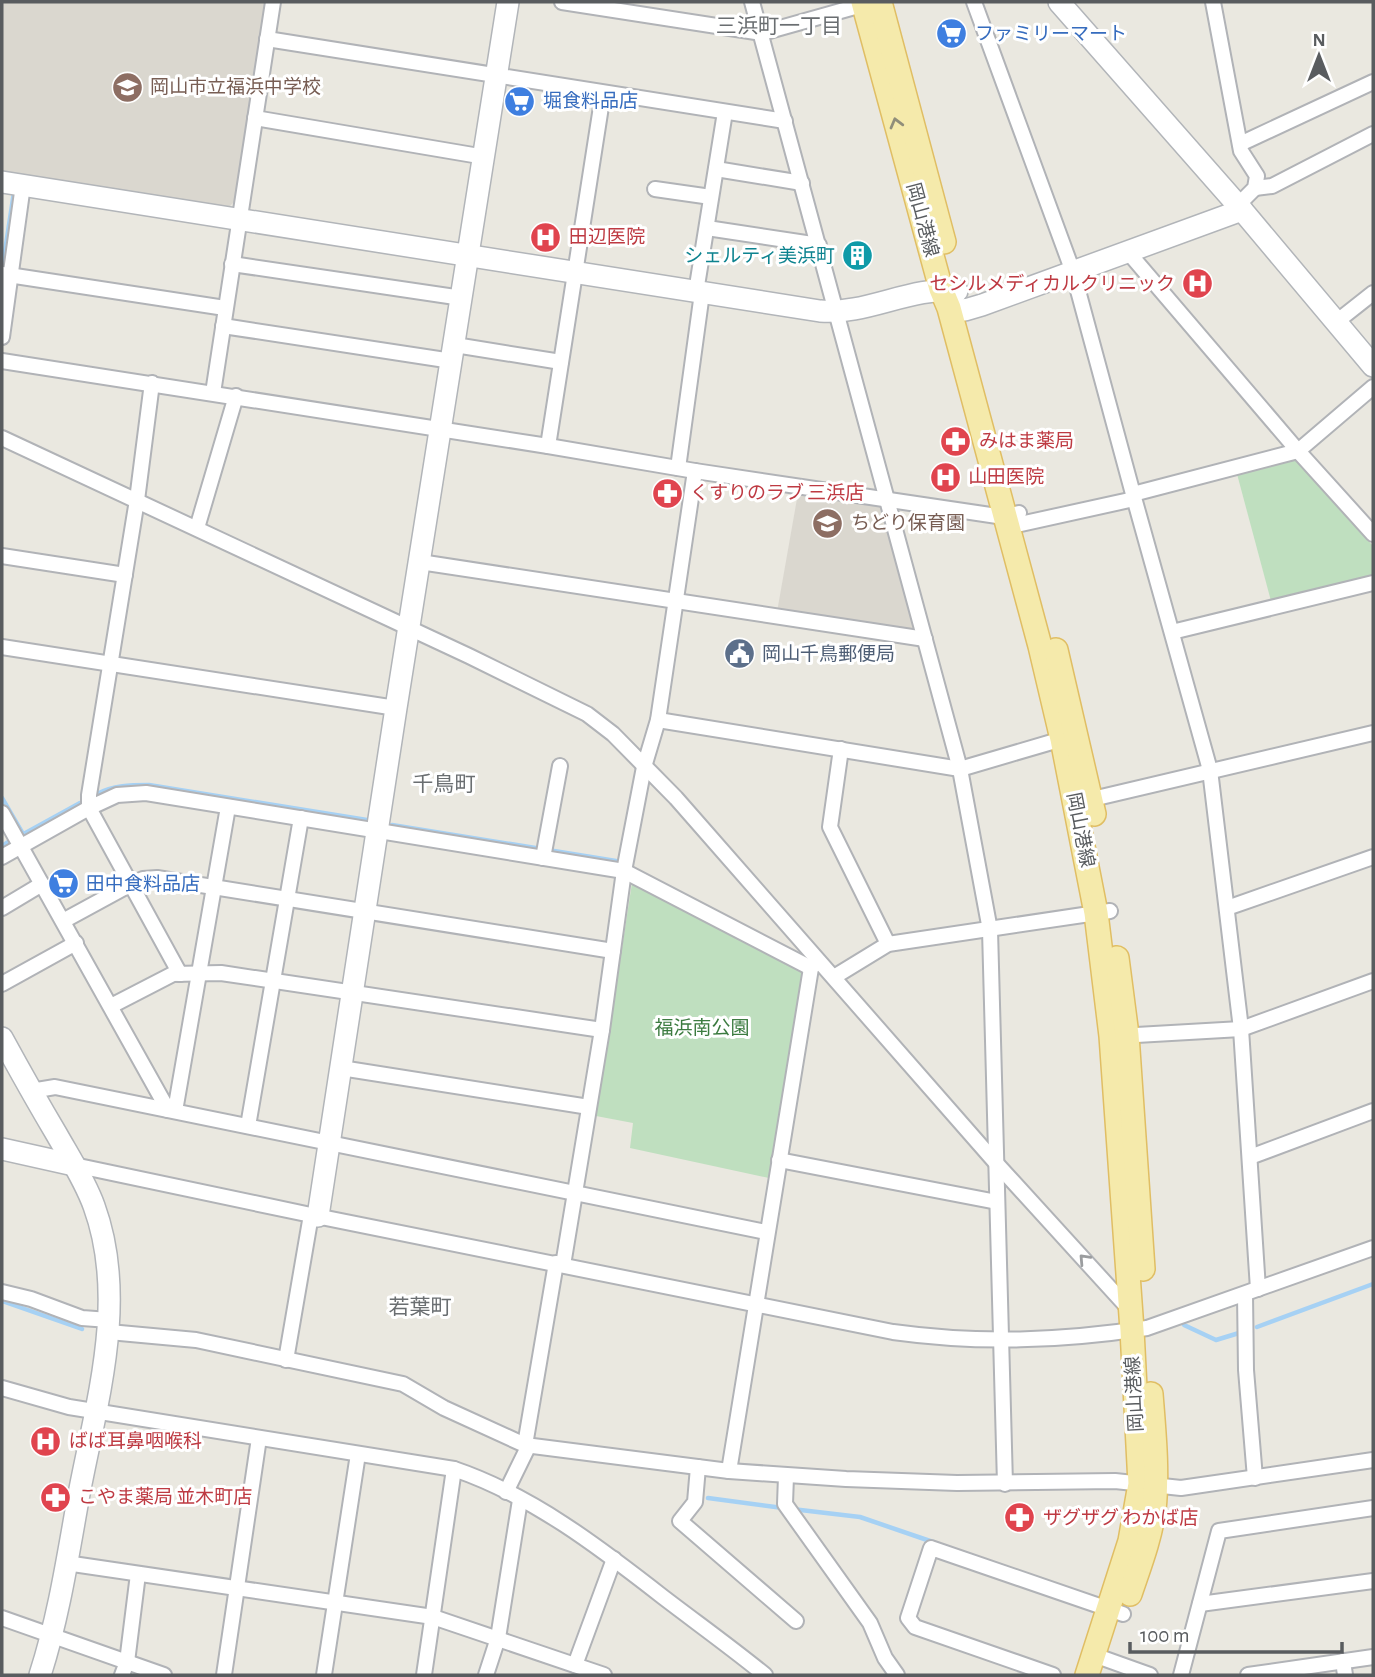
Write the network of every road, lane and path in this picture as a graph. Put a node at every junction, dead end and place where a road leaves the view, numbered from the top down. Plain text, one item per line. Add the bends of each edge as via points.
1 (273, 2) edge
2 (509, 2) edge
3 (562, 2) edge
4 (752, 2) edge
5 (870, 2) edge
6 (974, 2) edge
7 (1059, 2) edge
8 (1213, 2) edge
9 (762, 33) junction
10 (267, 39) junction
11 (497, 76) junction
12 (1373, 82) edge
13 (603, 93) junction
14 (725, 112) junction
15 (254, 118) junction
16 (785, 121) junction
17 (1373, 134) edge
18 (1240, 144) junction
19 (485, 157) junction
20 (716, 169) junction
21 (2, 182) edge
22 (802, 183) junction
23 (23, 186) junction
24 (1255, 188) junction
25 (654, 189) dead end
26 (712, 197) junction
27 (1240, 208) junction
28 (238, 220) junction
29 (707, 228) junction
30 (819, 245) junction
31 (1128, 251) junction
32 (469, 256) junction
33 (232, 264) junction
34 (1073, 272) junction
35 (574, 273) junction
36 (5, 274) edge
37 (699, 293) junction
38 (1373, 293) edge
39 (462, 298) junction
40 (953, 299) junction
41 (225, 308) junction
42 (837, 313) junction
43 (1335, 323) junction
44 (223, 326) junction
45 (2, 337) edge
46 (453, 353) junction
47 (2, 361) edge
48 (561, 362) junction
49 (1373, 366) edge
50 (152, 383) junction
51 (1373, 387) edge
52 (213, 393) junction
53 (236, 396) junction
54 (442, 429) junction
55 (2, 438) edge
56 (548, 446) junction
57 (1298, 451) junction
58 (678, 468) junction
59 (695, 471) junction
60 (1133, 497) junction
61 (137, 500) junction
62 (886, 500) junction
63 (1013, 520) junction
64 (197, 528) junction
65 (1373, 534) edge
66 (2, 556) edge
67 (420, 562) junction
68 (125, 575) junction
69 (1373, 583) edge
70 (677, 601) junction
71 (409, 628) junction
72 (1172, 632) junction
73 (925, 639) junction
74 (2, 647) edge
75 (111, 663) junction
76 (396, 708) junction
77 (658, 720) junction
78 (1070, 737) junction
79 (1372, 738) edge
80 (841, 749) junction
81 (560, 766) dead end
82 (644, 767) junction
83 (960, 769) junction
84 (1210, 771) junction
85 (1084, 801) junction
86 (228, 807) junction
87 (89, 808) junction
88 (2, 813) edge
89 (300, 818) junction
90 (377, 832) junction
91 (21, 847) junction
92 (544, 852) junction
93 (2, 857) edge
94 (1373, 857) edge
95 (624, 871) junction
96 (42, 884) junction
97 (131, 884) junction
98 (214, 887) junction
99 (286, 899) junction
100 (2, 908) edge
101 (1227, 908) junction
102 (365, 912) junction
103 (1103, 912) junction
104 (63, 921) junction
105 (990, 930) junction
106 (76, 943) junction
107 (888, 944) junction
108 (613, 951) junction
109 (815, 964) junction
110 (200, 972) junction
111 (180, 974) junction
112 (834, 977) junction
113 (272, 981) junction
114 (1373, 981) edge
115 (2, 984) edge
116 (353, 992) junction
117 (111, 1006) junction
118 (1241, 1029) junction
119 (602, 1030) junction
120 (1119, 1036) junction
121 (2, 1038) edge
122 (341, 1068) junction
123 (30, 1091) junction
124 (589, 1107) junction
125 (172, 1111) junction
126 (1373, 1111) edge
127 (247, 1126) junction
128 (329, 1143) junction
129 (2, 1149) edge
130 (1250, 1157) junction
131 (779, 1160) junction
132 (996, 1163) junction
133 (74, 1165) junction
134 (575, 1192) junction
135 (997, 1202) junction
136 (315, 1216) junction
137 (766, 1232) junction
138 (1373, 1248) edge
139 (559, 1264) junction
140 (2, 1292) edge
141 (1252, 1292) junction
142 (755, 1304) junction
143 (1136, 1323) junction
144 (109, 1326) junction
145 (1002, 1341) junction
146 (286, 1360) junction
147 (2, 1388) edge
148 (95, 1410) junction
149 (259, 1438) junction
150 (527, 1445) junction
151 (358, 1454) junction
152 (1373, 1460) edge
153 (698, 1467) junction
154 (454, 1469) junction
155 (729, 1471) junction
156 (786, 1475) junction
157 (1255, 1478) junction
158 (1005, 1484) junction
159 (1148, 1485) junction
160 (506, 1492) junction
161 (520, 1500) junction
162 (1373, 1508) edge
163 (614, 1559) junction
164 (66, 1563) junction
165 (138, 1574) junction
166 (1373, 1581) edge
167 (237, 1588) junction
168 (335, 1603) junction
169 (1200, 1604) junction
170 (1116, 1611) junction
171 (433, 1616) junction
172 (2, 1618) edge
173 (796, 1621) dead end
174 (52, 1636) junction
175 (498, 1638) junction
176 (1373, 1657) edge
177 (575, 1665) junction
178 (1098, 1667) edge
179 (1344, 1668) edge
180 (125, 1669) edge
181 (1280, 1673) edge
182 (40, 1675) edge
183 (164, 1675) edge
184 (224, 1675) edge
185 (324, 1675) edge
186 (424, 1675) edge
187 (486, 1675) edge
188 (604, 1675) edge
189 (764, 1675) edge
190 (897, 1675) edge
191 (1053, 1675) edge
192 (1150, 1675) edge
193 (1181, 1675) edge
194 (1248, 1675) edge

1 - 10 street
2 - 11 street
3 - 9 street
4 - 9 street
5 - 9 street
5 - 40 main road, 岡山港線
6 - 34 street
7 - 27 street
8 - 18 street
9 - 16 street
10 - 11 street
10 - 15 street
11 - 13 street
11 - 19 street
12 - 18 street
13 - 14 street
13 - 35 street
14 - 16 street
14 - 20 street
15 - 19 street
15 - 28 street
16 - 22 street
17 - 24 street via 1272,186
18 - 24 street via 1257,176
19 - 32 street
20 - 22 street
20 - 26 street
21 - 23 street
22 - 30 street
23 - 28 street
23 - 36 street
24 - 27 street
25 - 26 street
26 - 29 street
27 - 31 street
27 - 43 street
28 - 32 street
28 - 33 street
29 - 30 street
29 - 37 street
30 - 42 street
31 - 34 street
31 - 57 street
32 - 35 street
32 - 39 street
33 - 39 street
33 - 41 street
34 - 40 street
34 - 60 street
35 - 37 street
35 - 48 street
36 - 41 street
36 - 45 street
37 - 42 street
37 - 58 street
38 - 43 street
39 - 46 street
40 - 42 street
40 - 63 main road, 岡山港線
41 - 44 street
42 - 62 street
43 - 49 street
44 - 46 street
44 - 52 street
46 - 48 street
46 - 54 street
47 - 50 street
48 - 56 street
50 - 52 street
50 - 61 street
51 - 57 street
52 - 53 street
53 - 54 street
53 - 64 street
54 - 56 street
54 - 67 street
55 - 61 street
56 - 58 street
57 - 60 street
57 - 65 street
58 - 59 street
59 - 62 street
59 - 70 street
60 - 63 street
60 - 72 street
61 - 64 street
61 - 68 street
62 - 63 street
62 - 73 street
63 - 78 main road, 岡山港線
64 - 71 street
66 - 68 street
67 - 70 street
67 - 71 street
68 - 75 street
69 - 72 street
70 - 73 street
70 - 77 street
71 - 76 street
71 - 82 street via 587,714
72 - 84 street
73 - 83 street
74 - 75 street
75 - 76 street
75 - 87 street
76 - 90 street
77 - 80 street
77 - 82 street
78 - 83 street
78 - 85 main road, 岡山港線
79 - 84 street
80 - 83 street
80 - 107 street via 830,827
81 - 92 street
82 - 95 street
82 - 109 street via 676,798
83 - 105 street
84 - 85 street
84 - 101 street
85 - 103 main road, 岡山港線
86 - 87 street via 132,793
86 - 89 street
86 - 98 street
87 - 91 street
87 - 97 street
88 - 91 street
89 - 90 street
89 - 99 street
90 - 92 street
90 - 102 street
91 - 93 street
91 - 96 street
92 - 95 street
94 - 101 street
95 - 108 street
95 - 109 street
96 - 100 street
96 - 104 street
97 - 98 street via 157,878
97 - 104 street
97 - 111 street
98 - 99 street
98 - 110 street
99 - 102 street
99 - 113 street
101 - 118 street
102 - 108 street
102 - 116 street
103 - 105 street
103 - 120 main road, 岡山港線
104 - 106 street
105 - 107 street
105 - 132 street
106 - 115 street
106 - 117 street
107 - 112 street
108 - 119 street
109 - 112 street
109 - 131 street
110 - 111 street
110 - 113 street
110 - 125 street
111 - 117 street
112 - 132 street
113 - 116 street
113 - 127 street
114 - 118 street
116 - 119 street
116 - 122 street
117 - 125 street
118 - 120 street
118 - 130 street
119 - 124 street
120 - 143 main road, 岡山港線
121 - 123 street
122 - 124 street
122 - 128 street
123 - 125 street via 55,1087
123 - 133 street
124 - 134 street
125 - 127 street
126 - 130 street
127 - 128 street
128 - 134 street
128 - 136 street
129 - 133 street
130 - 141 street
131 - 135 street
131 - 137 street
132 - 135 street
143 -> 132 street
133 - 136 street
133 - 144 street via 103,1239 110,1275
134 - 137 street
134 - 139 street
135 - 145 street
136 - 139 street
136 - 146 street
137 - 142 street
138 - 141 street
139 - 142 street
139 - 150 street
140 - 144 street
141 - 143 street
141 - 157 street via 1246,1370
142 - 145 street via 893,1332
142 - 155 street
143 - 145 street
143 - 159 main road, 岡山港線
144 - 146 street
144 - 148 street
145 - 158 street
146 - 150 street via 403,1384
147 - 148 street
148 - 149 street
148 - 164 street
149 - 151 street
149 - 167 street
150 - 153 street
150 - 160 street
151 - 154 street
151 - 168 street
152 - 157 street
153 - 155 street
153 - 173 street via 695,1502 680,1521
154 - 160 street
154 - 171 street
155 - 156 street
156 - 158 street
156 - 190 street via 788,1509 870,1623
157 - 159 street via 1181,1489
158 - 159 street via 1115,1481
159 - 170 main road, 岡山港線 via 1130,1541
160 - 161 street
161 - 163 street
161 - 175 street
162 - 169 street via 1219,1531
163 - 177 street
163 - 189 street
164 - 165 street
164 - 174 street
165 - 167 street
165 - 180 street
166 - 169 street
167 - 168 street
167 - 184 street
168 - 171 street
168 - 185 street
169 - 193 street
170 - 178 main road, 岡山港線
170 - 191 street via 931,1548 908,1618 915,1627
171 - 175 street
171 - 186 street
172 - 174 street
174 - 180 street
174 - 182 street
175 - 177 street
175 - 187 street
176 - 179 street
177 - 188 street
178 - 192 street
179 - 181 street
180 - 183 street
181 - 194 street

